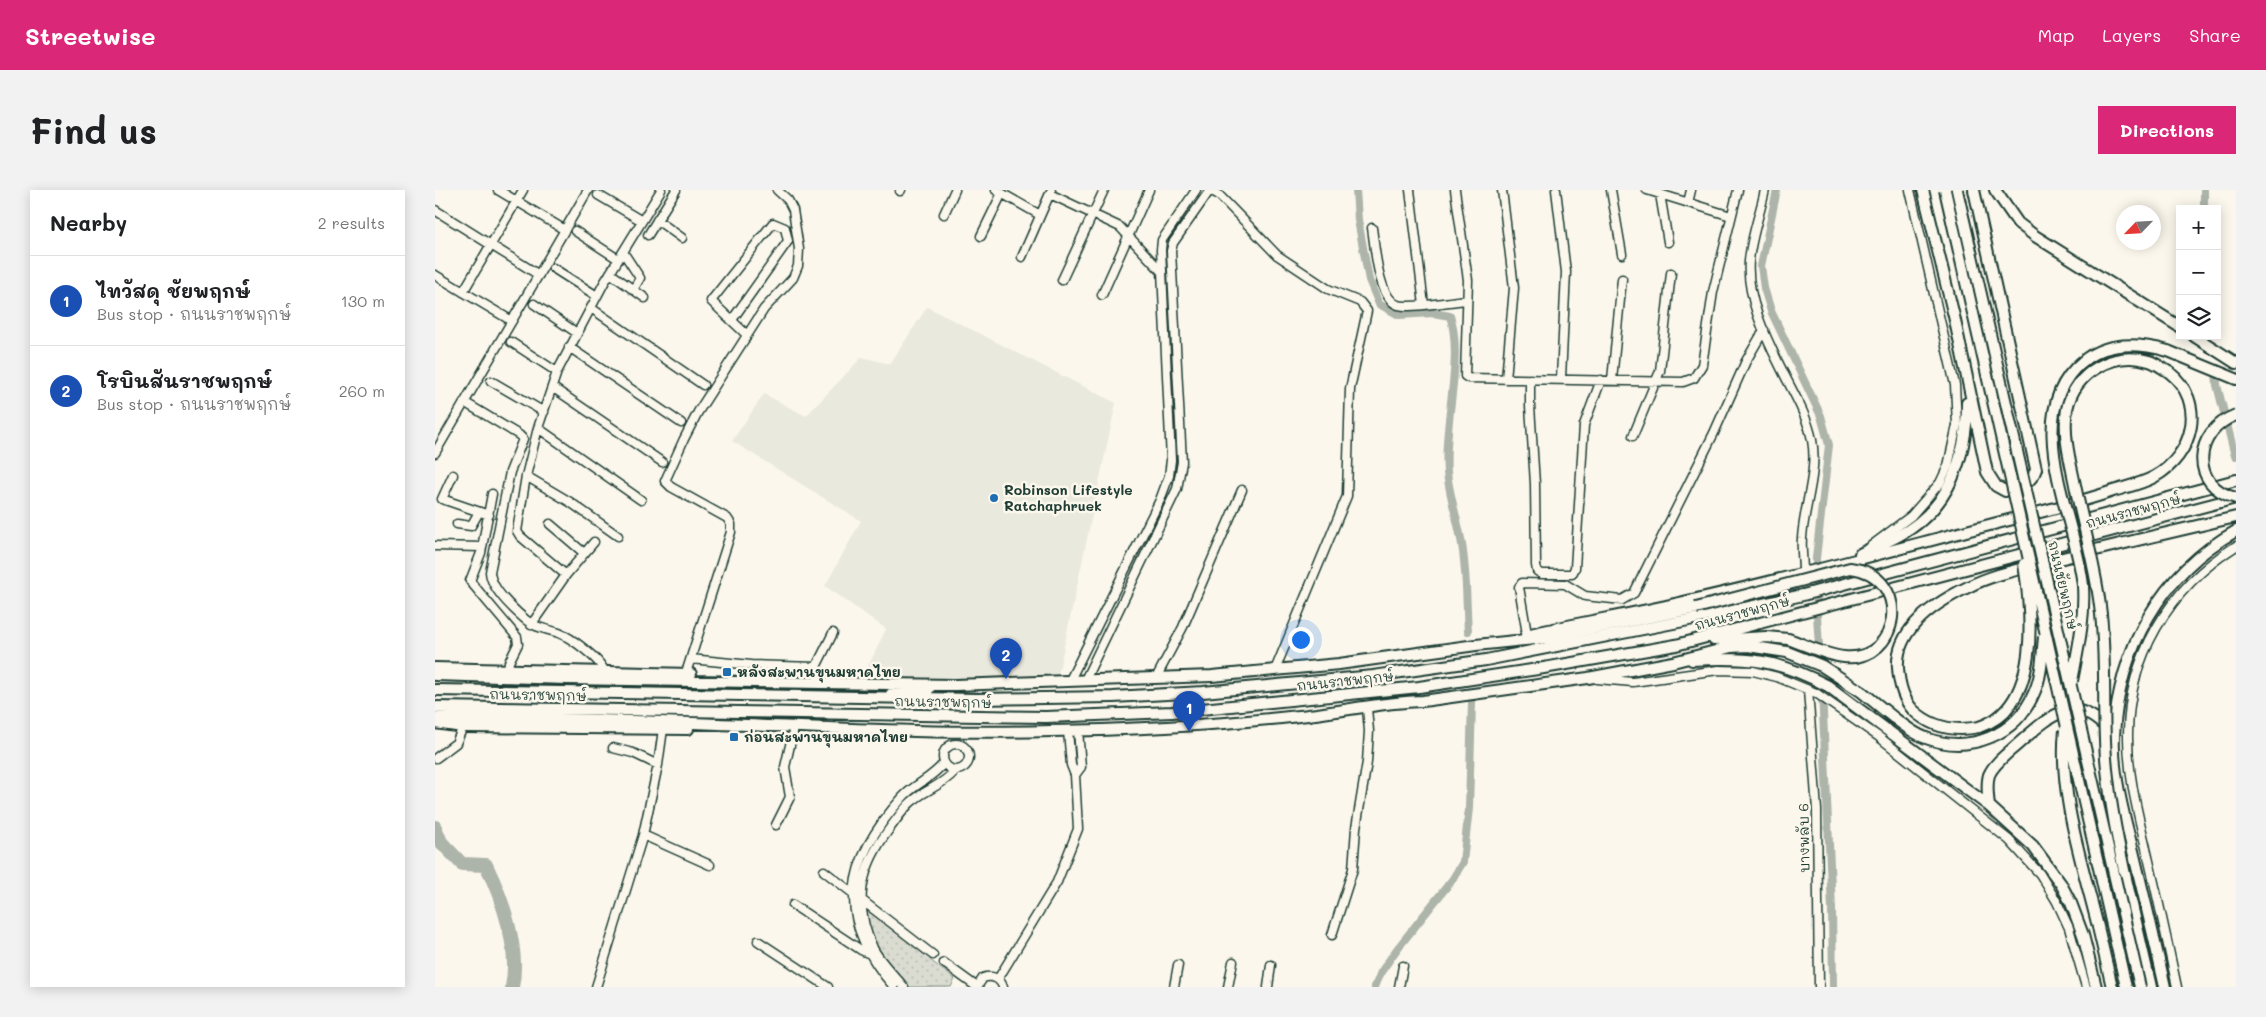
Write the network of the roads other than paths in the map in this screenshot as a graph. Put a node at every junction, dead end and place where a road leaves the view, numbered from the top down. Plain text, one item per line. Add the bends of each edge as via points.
1 (498, 190) edge
2 (523, 190) edge
3 (588, 190) edge
4 (661, 190) edge
5 (676, 190) edge
6 (777, 190) edge
7 (955, 190) edge
8 (1104, 190) edge
9 (1149, 190) edge
10 (1196, 190) edge
11 (1210, 190) edge
12 (1410, 190) edge
13 (1455, 190) edge
14 (1502, 190) edge
15 (1555, 190) edge
16 (1611, 190) edge
17 (1647, 190) edge
18 (1691, 190) edge
19 (1738, 190) edge
20 (1765, 190) edge
21 (1910, 190) edge
22 (1923, 190) edge
23 (1974, 190) edge
24 (1995, 190) edge
25 (999, 192) edge
26 (1051, 192) edge
27 (1944, 193) edge
28 (1957, 193) edge
29 (1660, 194) junction
30 (598, 195) dead end
31 (516, 201) junction
32 (1688, 203) junction
33 (435, 210) edge
34 (1093, 213) junction
35 (944, 214) dead end
36 (1040, 215) junction
37 (1731, 216) junction
38 (657, 220) junction
39 (642, 222) junction
40 (1371, 228) dead end
41 (565, 230) junction
42 (575, 231) dead end
43 (648, 235) dead end
44 (981, 236) dead end
45 (1129, 236) junction
46 (681, 238) dead end
47 (1669, 242) dead end
48 (491, 245) junction
49 (1621, 254) dead end
50 (621, 256) junction
51 (1021, 258) dead end
52 (553, 268) dead end
53 (1162, 272) junction
54 (1671, 272) dead end
55 (610, 273) junction
56 (435, 275) edge
57 (539, 275) junction
58 (1622, 279) dead end
59 (1062, 280) dead end
60 (633, 290) junction
61 (463, 292) junction
62 (1102, 295) dead end
63 (597, 296) junction
64 (645, 298) dead end
65 (1467, 300) junction
66 (534, 304) dead end
67 (1424, 305) junction
68 (591, 308) junction
69 (732, 320) junction
70 (512, 321) junction
71 (2176, 324) edge
72 (1764, 330) junction
73 (577, 332) junction
74 (747, 335) junction
75 (2200, 340) edge
76 (511, 342) dead end
77 (569, 347) junction
78 (2236, 363) edge
79 (557, 372) junction
80 (1561, 378) junction
81 (1506, 379) junction
82 (1530, 379) junction
83 (2236, 379) edge
84 (1601, 380) junction
85 (1612, 380) junction
86 (491, 382) dead end
87 (1656, 383) junction
88 (703, 385) dead end
89 (1967, 385) junction
90 (552, 387) junction
91 (464, 402) junction
92 (544, 412) junction
93 (2236, 415) edge
94 (681, 424) dead end
95 (538, 428) junction
96 (1633, 436) dead end
97 (435, 453) edge
98 (662, 462) dead end
99 (453, 475) dead end
100 (526, 476) junction
101 (2236, 480) edge
102 (1242, 490) dead end
103 (492, 494) dead end
104 (2236, 498) edge
105 (641, 500) dead end
106 (1160, 500) junction
107 (1169, 506) junction
108 (479, 512) junction
109 (489, 515) junction
110 (2236, 517) edge
111 (457, 524) dead end
112 (549, 524) dead end
113 (2236, 531) edge
114 (618, 536) dead end
115 (594, 542) dead end
116 (435, 546) edge
117 (2236, 546) edge
118 (482, 547) junction
119 (1864, 552) junction
120 (584, 554) junction
121 (1845, 562) junction
122 (1808, 571) junction
123 (566, 575) junction
124 (531, 625) junction
125 (833, 633) dead end
126 (1527, 634) junction
127 (1476, 645) junction
128 (1676, 645) junction
129 (691, 659) junction
130 (1673, 662) junction
131 (816, 667) junction
132 (435, 668) edge
133 (508, 669) junction
134 (604, 670) junction
135 (1275, 670) junction
136 (687, 673) junction
137 (435, 675) edge
138 (1212, 676) junction
139 (1156, 678) junction
140 (1589, 678) junction
141 (727, 680) junction
142 (1070, 680) junction
143 (1085, 680) junction
144 (1451, 681) junction
145 (818, 682) junction
146 (1301, 682) junction
147 (955, 685) junction
148 (435, 690) edge
149 (1808, 690) junction
150 (858, 698) junction
151 (1400, 702) junction
152 (435, 707) edge
153 (1367, 708) junction
154 (754, 712) junction
155 (435, 717) edge
156 (435, 723) edge
157 (463, 727) junction
158 (771, 727) junction
159 (794, 728) junction
160 (819, 728) junction
161 (663, 729) junction
162 (1073, 731) junction
163 (972, 732) junction
164 (2114, 737) junction
165 (965, 747) junction
166 (613, 748) dead end
167 (436, 758) dead end
168 (944, 763) junction
169 (658, 765) junction
170 (955, 771) junction
171 (1989, 806) junction
172 (776, 825) dead end
173 (643, 835) junction
174 (711, 864) dead end
175 (824, 871) dead end
176 (854, 894) junction
177 (861, 899) junction
178 (793, 905) dead end
179 (1332, 935) dead end
180 (758, 941) dead end
181 (871, 951) junction
182 (933, 955) dead end
183 (1233, 962) dead end
184 (944, 963) dead end
185 (1178, 965) dead end
186 (1271, 965) dead end
187 (1403, 966) dead end
188 (998, 979) junction
189 (596, 987) edge
190 (828, 987) edge
191 (894, 987) edge
192 (904, 987) edge
193 (977, 987) edge
194 (1003, 987) edge
195 (1174, 987) edge
196 (1228, 987) edge
197 (1268, 987) edge
198 (1399, 987) edge
199 (1819, 987) edge
200 (2086, 987) edge
201 (2096, 987) edge
202 (2112, 987) edge
203 (2127, 987) edge
204 (2140, 987) edge
205 (2151, 987) edge
206 (2165, 987) edge
207 (2177, 987) edge

1 - 31 street
2 - 31 street
3 - 41 street
4 - 39 street
5 - 38 street
6 - 74 street via 793,210 799,249 798,266 793,278 765,308
7 - 35 street
8 - 34 street
9 - 45 street
10 - 53 street via 1162,240
11 - 107 street via 1173,243 1171,252 1182,462 1177,489
11 - 135 street via 1219,195 1277,255 1328,288 1360,302 1367,311 1350,389 1347,496
12 - 67 street
13 - 65 street via 1468,280
14 - 81 street via 1514,288
15 - 80 street via 1566,272
16 - 49 street
17 - 29 street
18 - 32 street
19 - 37 street
20 - 72 street via 1749,262 1753,295
21 - 119 street via 1955,385 1957,425 1949,466 1939,483 1911,516
22 - 89 main road via 1954,316
23 - 89 main road via 2034,455 2036,469 2027,483 2005,491 1992,481 1987,472
24 - 71 main road via 2018,223 2035,236
25 - 36 street
25 - 44 street
26 - 34 street
26 - 36 street
27 - 110 main road, bridge via 2022,551 2031,604 2028,652 2019,690 2004,713 1989,724 1951,730 1935,726 1911,707 1899,679 1899,651 1909,631 1928,612 1970,586 2003,574 2131,541
27 - 203 main road, ถนนชัยพฤกษ์, bridge
28 - 130 main road, bridge via 2040,565 2044,634 2039,680 2027,706 2009,728 1997,736 1961,744 1945,743 1926,738 1894,718 1836,673 1787,652 1748,646 1711,651
28 - 204 main road, ถนนชัยพฤกษ์, bridge
29 - 32 street
29 - 47 street
30 - 39 street
31 - 41 street
31 - 48 street
32 - 37 street
33 - 48 street
34 - 45 street via 1120,227
34 - 59 street
36 - 51 street
37 - 87 street via 1709,312 1702,365 1689,381
38 - 43 street
38 - 46 street
39 - 50 street
40 - 67 street via 1383,289 1389,298 1400,305
41 - 57 street
42 - 50 street
45 - 53 street
45 - 62 street
48 - 57 street
48 - 61 street
50 - 55 street
50 - 60 street via 640,278
52 - 63 street
53 - 106 street via 1171,460
54 - 87 street
55 - 60 street
55 - 63 street
56 - 61 street
57 - 70 street
58 - 85 street
60 - 64 street
61 - 70 street
63 - 68 street
65 - 67 street
65 - 81 street via 1465,376
66 - 73 street
68 - 73 street
68 - 88 street
69 - 69 street via 711,302 773,222 785,228 788,242
69 - 74 street
70 - 91 street
72 - 122 street via 1812,438 1812,473 1802,537
72 - 126 street via 1635,593 1622,600 1585,596 1565,584 1522,583 1519,587
73 - 77 street
74 - 129 street via 683,439 665,481 671,488 727,518 731,524
75 - 78 main road
76 - 79 street
77 - 79 street
77 - 94 street
79 - 90 street
80 - 82 street
80 - 84 street
81 - 82 street
82 - 84 street via 1536,565 1542,574 1572,574 1575,568 1584,425
83 - 202 main road, bridge via 2152,347 2123,345 2089,356 2076,366 2064,384 2052,418 2054,452 2079,567 2083,609 2068,704 2064,775
84 - 85 street
85 - 87 street
86 - 92 street
87 - 96 street
89 - 119 main road via 1967,428 1963,449 1956,472 1946,489 1934,508 1916,525
90 - 92 street
90 - 98 street
91 - 97 street
91 - 124 street via 523,439 510,472 490,572 494,585
92 - 95 street
93 - 104 main road, bridge via 2217,425 2202,451 2209,480 2222,493
95 - 100 street
95 - 105 street
99 - 108 street via 442,498
100 - 114 street
100 - 123 street via 517,531
101 - 146 main road, ถนนราชพฤกษ์ via 1803,595 1704,618 1486,660 1373,676
102 - 139 street via 1183,627
103 - 109 street
104 - 128 main road, ถนนราชพฤกษ์
106 - 107 street
106 - 142 street
107 - 143 street
108 - 109 street
108 - 111 street via 471,526
109 - 118 street
112 - 120 street
113 - 164 main road via 2188,566 2160,596 2151,611 2125,667
115 - 120 street
116 - 118 street
117 - 207 street via 2194,578 2162,616 2140,662 2130,707 2128,738 2132,781
118 - 133 street via 470,583 517,637 518,644
119 - 121 main road
120 - 123 street
121 - 122 main road
121 - 205 main road, bridge via 2089,499 2154,477 2171,465 2189,440 2192,409 2177,379 2150,361 2136,358 2111,360 2083,377 2067,408 2066,435 2070,460 2100,604 2106,756 2115,826
122 - 126 main road via 1671,605
123 - 124 street
124 - 134 street via 569,638 599,662
125 - 131 street
126 - 127 main road
127 - 128 main road, bridge via 1545,638 1696,608 1850,568 1878,578 1888,590 1893,609 1893,620 1883,641 1862,655 1844,657 1767,637 1727,638
127 - 135 main road
128 - 144 main road, ถนนราชพฤกษ์
129 - 131 street
129 - 136 street
130 - 140 main road
130 - 171 main road via 1753,659 1796,670 1827,686
131 - 145 street
132 - 133 main road, ถนนราชพฤกษ์
133 - 134 main road, ถนนราชพฤกษ์
134 - 136 main road, ถนนราชพฤกษ์
135 - 138 main road
136 - 141 main road, ถนนราชพฤกษ์
137 - 141 main road, ถนนราชพฤกษ์
138 - 139 main road, ถนนราชพฤกษ์
138 - 146 main road
139 - 143 main road, ถนนราชพฤกษ์
140 - 149 street via 1633,682 1718,670 1753,670
140 - 151 main road
141 - 145 main road, ถนนราชพฤกษ์
142 - 143 main road, ถนนราชพฤกษ์
142 - 147 main road, ถนนราชพฤกษ์
144 - 151 main road
144 - 154 main road, ถนนราชพฤกษ์ via 1419,687 1129,714 971,717
145 - 147 main road, ถนนราชพฤกษ์
146 - 150 main road, ถนนราชพฤกษ์ via 1113,697
147 - 150 main road
148 - 150 main road, ถนนราชพฤกษ์
149 - 199 street, บางพลับ 6 via 1817,810
149 - 200 street via 1839,709 2009,840 2040,874 2069,928
151 - 153 main road, ถนนราชพฤกษ์
152 - 154 main road, ถนนราชพฤกษ์
153 - 162 main road, ถนนราชพฤกษ์ via 1239,722
153 - 179 street via 1367,762 1353,869
154 - 160 main road
155 - 158 main road, ถนนราชพฤกษ์
156 - 157 main road, ถนนราชพฤกษ์
157 - 161 main road, ถนนราชพฤกษ์
157 - 167 street via 456,743
158 - 159 main road, ถนนราชพฤกษ์
158 - 161 main road, ถนนราชพฤกษ์
159 - 160 main road, ถนนราชพฤกษ์
159 - 172 street via 785,767 790,797
160 - 163 main road, ถนนราชพฤกษ์
161 - 169 street
162 - 163 main road, ถนนราชพฤกษ์
162 - 188 street via 1081,767 1075,775 1078,829 1057,882
163 - 165 street
164 - 171 main road via 2090,714 2073,710 2059,712 2041,724 1992,770 1988,781
164 - 206 main road via 2119,792
165 - 168 street via 957,744 948,747 943,754
165 - 170 street via 969,763
166 - 169 street
168 - 170 street
168 - 176 street via 931,778 904,796 866,846 856,872
169 - 173 street
170 - 177 street via 943,783 911,802 876,847 864,876
171 - 201 main road via 2033,846 2061,884 2083,935
173 - 174 street
173 - 189 street
175 - 176 street
176 - 177 street
176 - 181 street via 858,926
177 - 181 street
177 - 182 street
178 - 181 street via 861,950
180 - 190 street
181 - 191 street
181 - 192 street
183 - 196 street
184 - 193 street
185 - 195 street
186 - 197 street
187 - 198 street
188 - 193 street via 992,976 983,978
188 - 194 street

